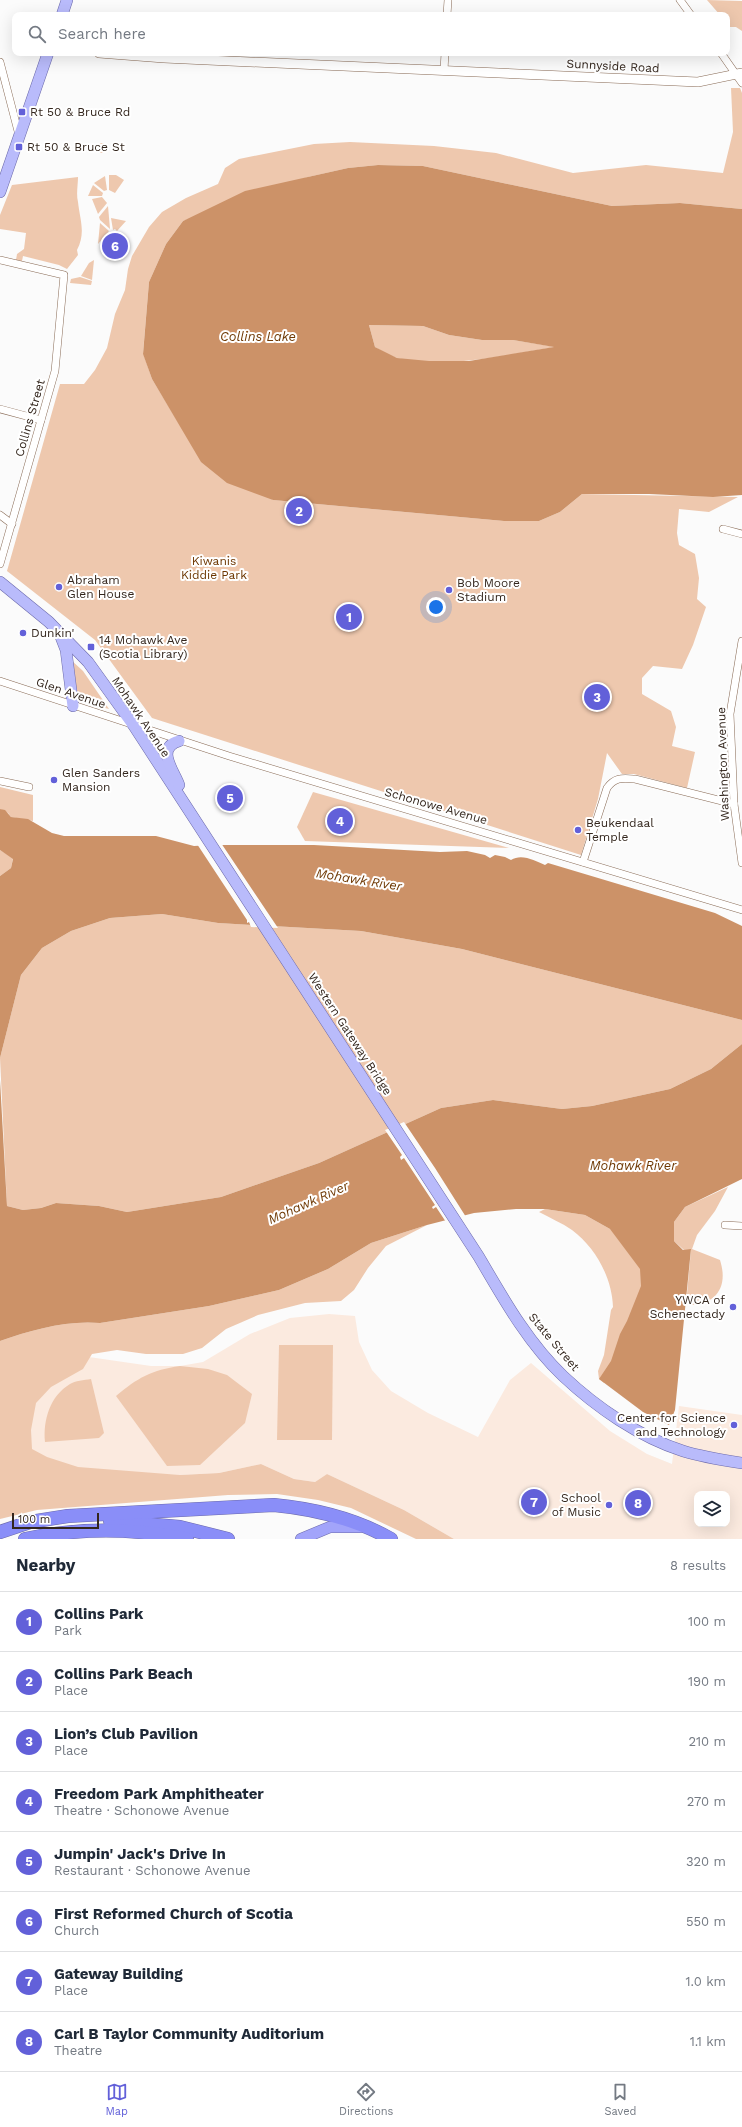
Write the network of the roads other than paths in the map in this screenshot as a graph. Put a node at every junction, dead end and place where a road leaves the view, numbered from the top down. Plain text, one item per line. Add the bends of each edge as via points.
1 (68, 0) edge
2 (448, 0) edge
3 (680, 0) edge
4 (63, 12) edge
5 (447, 12) edge
6 (689, 12) edge
7 (47, 56) edge
8 (138, 56) edge
9 (445, 56) edge
10 (723, 56) edge
11 (0, 62) edge
12 (444, 70) junction
13 (740, 77) edge
14 (19, 135) junction
15 (2, 180) edge
16 (0, 192) edge
17 (0, 260) edge
18 (0, 409) edge
19 (41, 420) junction
20 (0, 515) edge
21 (12, 524) junction
22 (723, 529) dead end
23 (742, 534) edge
24 (0, 564) edge
25 (0, 582) edge
26 (59, 632) junction
27 (742, 641) edge
28 (0, 682) edge
29 (74, 706) junction
30 (134, 726) junction
31 (179, 741) junction
32 (0, 781) edge
33 (29, 787) dead end
34 (181, 801) junction
35 (734, 804) junction
36 (198, 826) joint
37 (583, 862) junction
38 (742, 863) edge
39 (742, 910) edge
40 (725, 1225) dead end
41 (742, 1226) edge
42 (479, 1257) joint
43 (742, 1464) edge
44 (0, 1532) edge
45 (25, 1539) edge
46 (187, 1539) edge
47 (228, 1539) edge
48 (301, 1539) edge
49 (391, 1539) edge

1 - 4 main road
2 - 5 street
3 - 6 street
7 - 14 main road
8 - 12 street, Sunnyside Road
9 - 12 street
10 - 13 street
11 - 14 street
12 - 13 street, Sunnyside Road via 698,82
14 - 15 main road
15 - 16 main road
17 - 19 street, Collins Street via 64,275 55,371
18 - 19 street
19 - 21 street, Collins Street
20 - 21 street
21 - 24 street, Collins Street
22 - 23 street
25 - 26 main road, Mohawk Avenue
26 - 29 main road via 66,650
26 - 30 main road, Mohawk Avenue via 88,662
27 - 35 street, Washington Avenue via 730,714
28 - 29 street, Glen Avenue
29 - 30 street, Glen Avenue
30 - 31 street, Schonowe Avenue
30 - 34 main road, Mohawk Avenue
31 - 34 main road via 169,746 166,752 170,768 178,783
31 - 37 street, Schonowe Avenue
32 - 33 street
34 - 36 main road, Mohawk Avenue
35 - 37 street via 635,779 621,778 612,782 599,810
35 - 38 street, Washington Avenue
36 - 42 main road, Western Gateway Bridge
37 - 39 street, Schonowe Avenue
40 - 41 street
42 - 43 main road, State Street via 515,1317 540,1349 562,1375 603,1409 656,1440 683,1451
44 - 47 highway via 55,1524 116,1521 180,1527
44 - 49 highway via 30,1522 68,1516 274,1505 338,1516 362,1524
45 - 46 highway via 96,1531 137,1532
48 - 49 highway via 320,1530 340,1526 361,1528

